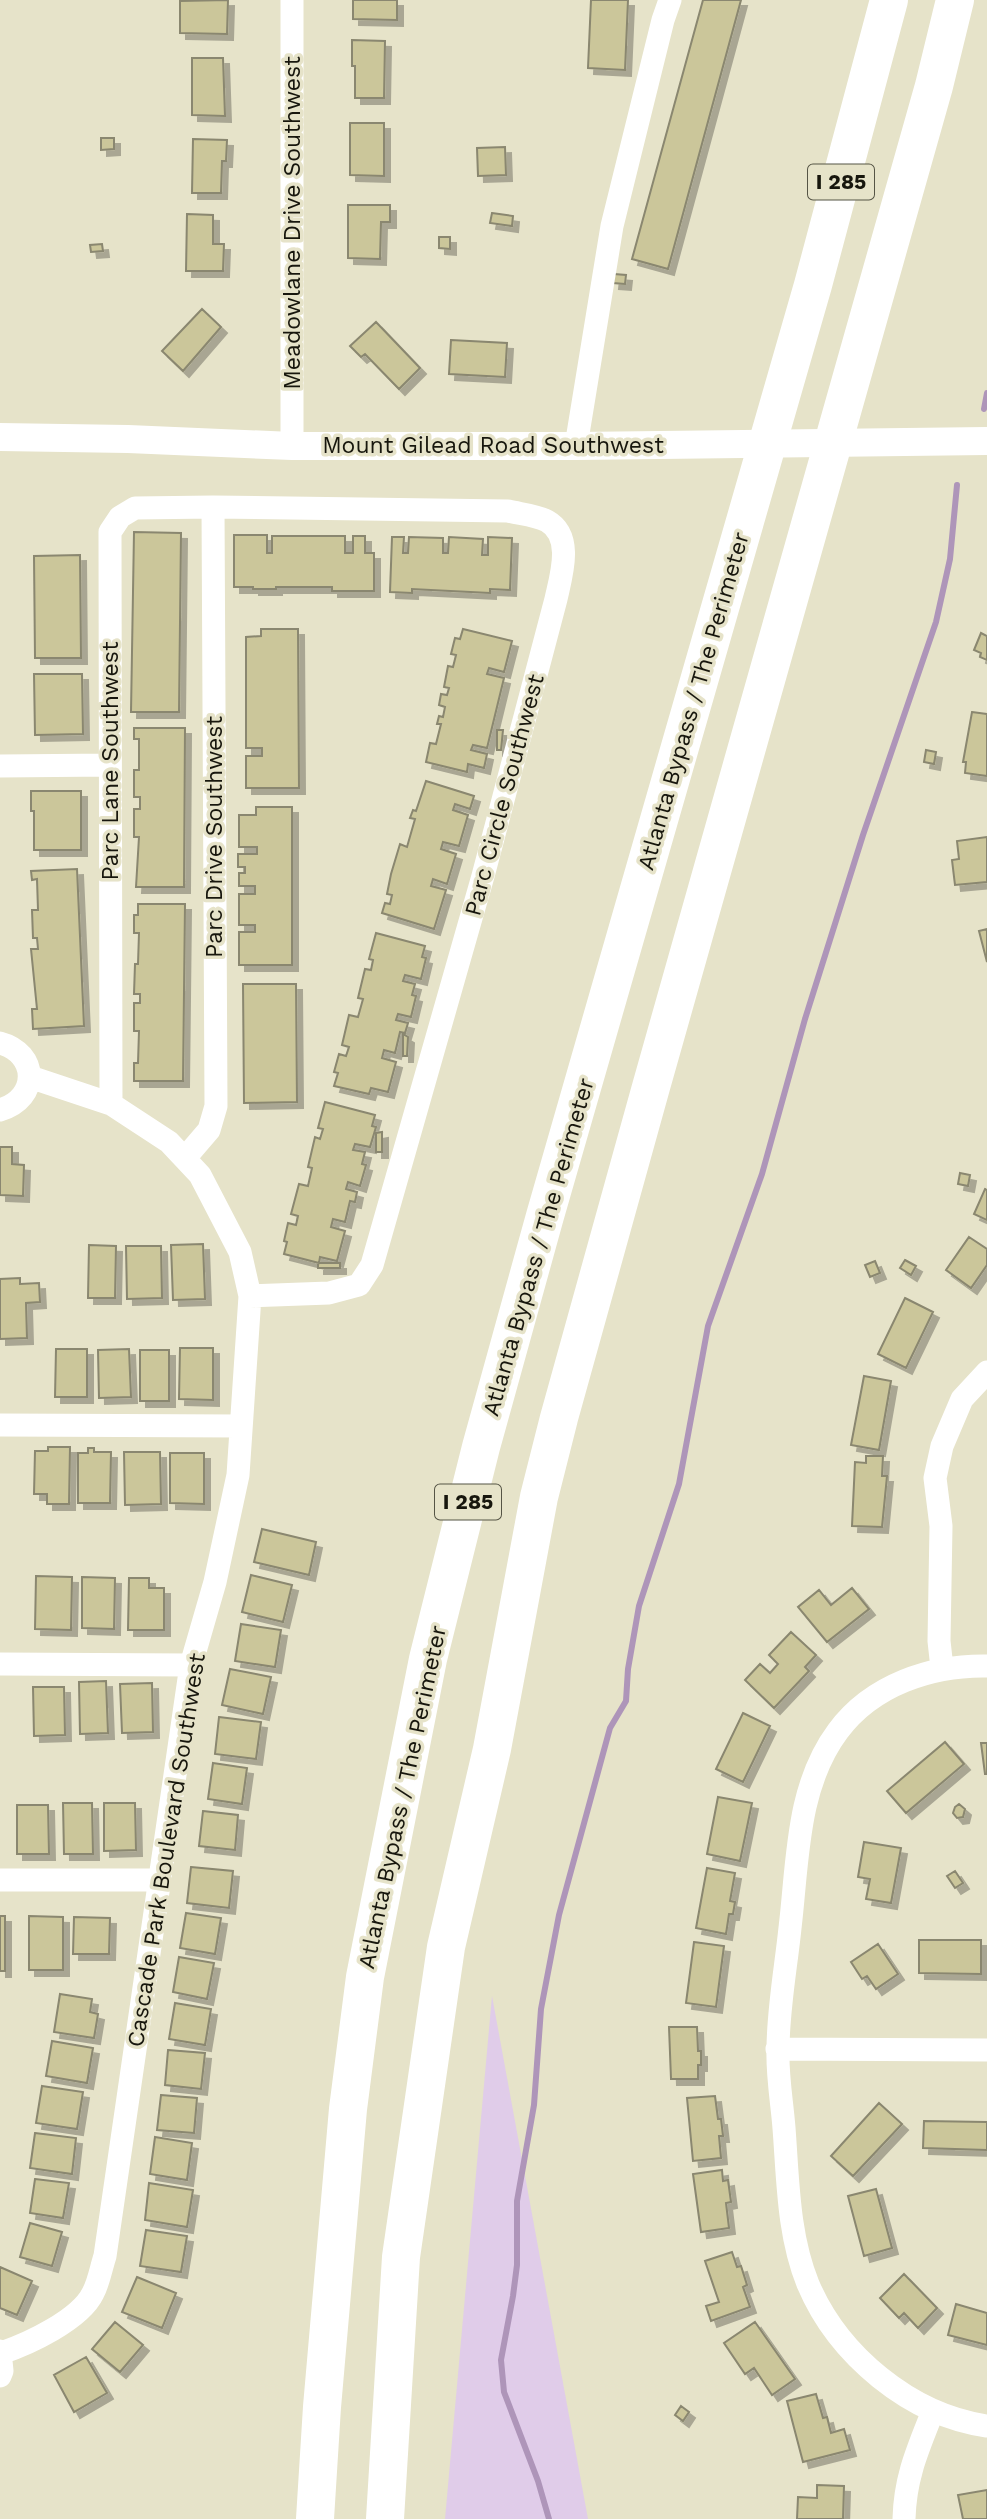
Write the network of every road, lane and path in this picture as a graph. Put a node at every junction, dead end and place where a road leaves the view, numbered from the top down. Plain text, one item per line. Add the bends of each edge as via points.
1 (292, 0) edge
2 (670, 0) edge
3 (889, 0) edge
4 (955, 0) edge
5 (0, 437) edge
6 (987, 441) edge
7 (292, 446) junction
8 (576, 446) junction
9 (213, 507) junction
10 (110, 765) junction
11 (0, 766) edge
12 (0, 1042) edge
13 (30, 1077) junction
14 (111, 1104) junction
15 (0, 1110) edge
16 (185, 1158) junction
17 (250, 1296) junction
18 (987, 1372) edge
19 (0, 1425) edge
20 (241, 1426) junction
21 (0, 1664) edge
22 (191, 1665) junction
23 (987, 1666) edge
24 (942, 1668) junction
25 (0, 1880) edge
26 (159, 1880) junction
27 (778, 2049) junction
28 (987, 2050) edge
29 (1, 2352) edge
30 (0, 2376) edge
31 (933, 2410) junction
32 (987, 2426) edge
33 (315, 2519) edge
34 (385, 2519) edge
35 (904, 2519) edge

1 - 7 street, Meadowlane Drive Southwest
2 - 8 street via 612,226
3 - 33 highway, Atlanta Bypass / The Perimeter / I 285 via 545,1216 428,1659 363,1991 348,2109
4 - 34 highway, I 285 via 539,1497 492,1749 446,1948 401,2257
5 - 7 street, Mount Gilead Road Southwest
6 - 8 street, Mount Gilead Road Southwest
7 - 8 street, Mount Gilead Road Southwest
9 - 10 street, Parc Lane Southwest via 135,508 120,517 110,532
9 - 16 street, Parc Drive Southwest via 216,1106 209,1130
9 - 17 street, Parc Circle Southwest via 508,511 546,520 557,529 563,547 556,600 483,876 372,1265 359,1284 329,1293
10 - 11 street
10 - 14 street, Parc Lane Southwest
12 - 13 street via 13,1046
13 - 14 street, Cascade Park Boulevard Southwest
13 - 15 street via 23,1096
14 - 16 street, Cascade Park Boulevard Southwest
16 - 17 street, Cascade Park Boulevard Southwest via 200,1175 240,1252
17 - 20 street, Cascade Park Boulevard Southwest
18 - 24 street via 962,1399 942,1446 935,1478 941,1525
19 - 20 street
20 - 22 street, Cascade Park Boulevard Southwest via 238,1475
21 - 22 street
22 - 26 street, Cascade Park Boulevard Southwest
23 - 24 street
24 - 27 street via 904,1680 868,1701 839,1730 817,1765 803,1811
25 - 26 street
26 - 29 street, Cascade Park Boulevard Southwest via 105,2256 93,2294 36,2340
27 - 28 street
27 - 31 street via 791,2223 808,2284 830,2324 859,2360 895,2389
29 - 30 street
31 - 32 street
31 - 35 street via 910,2468

